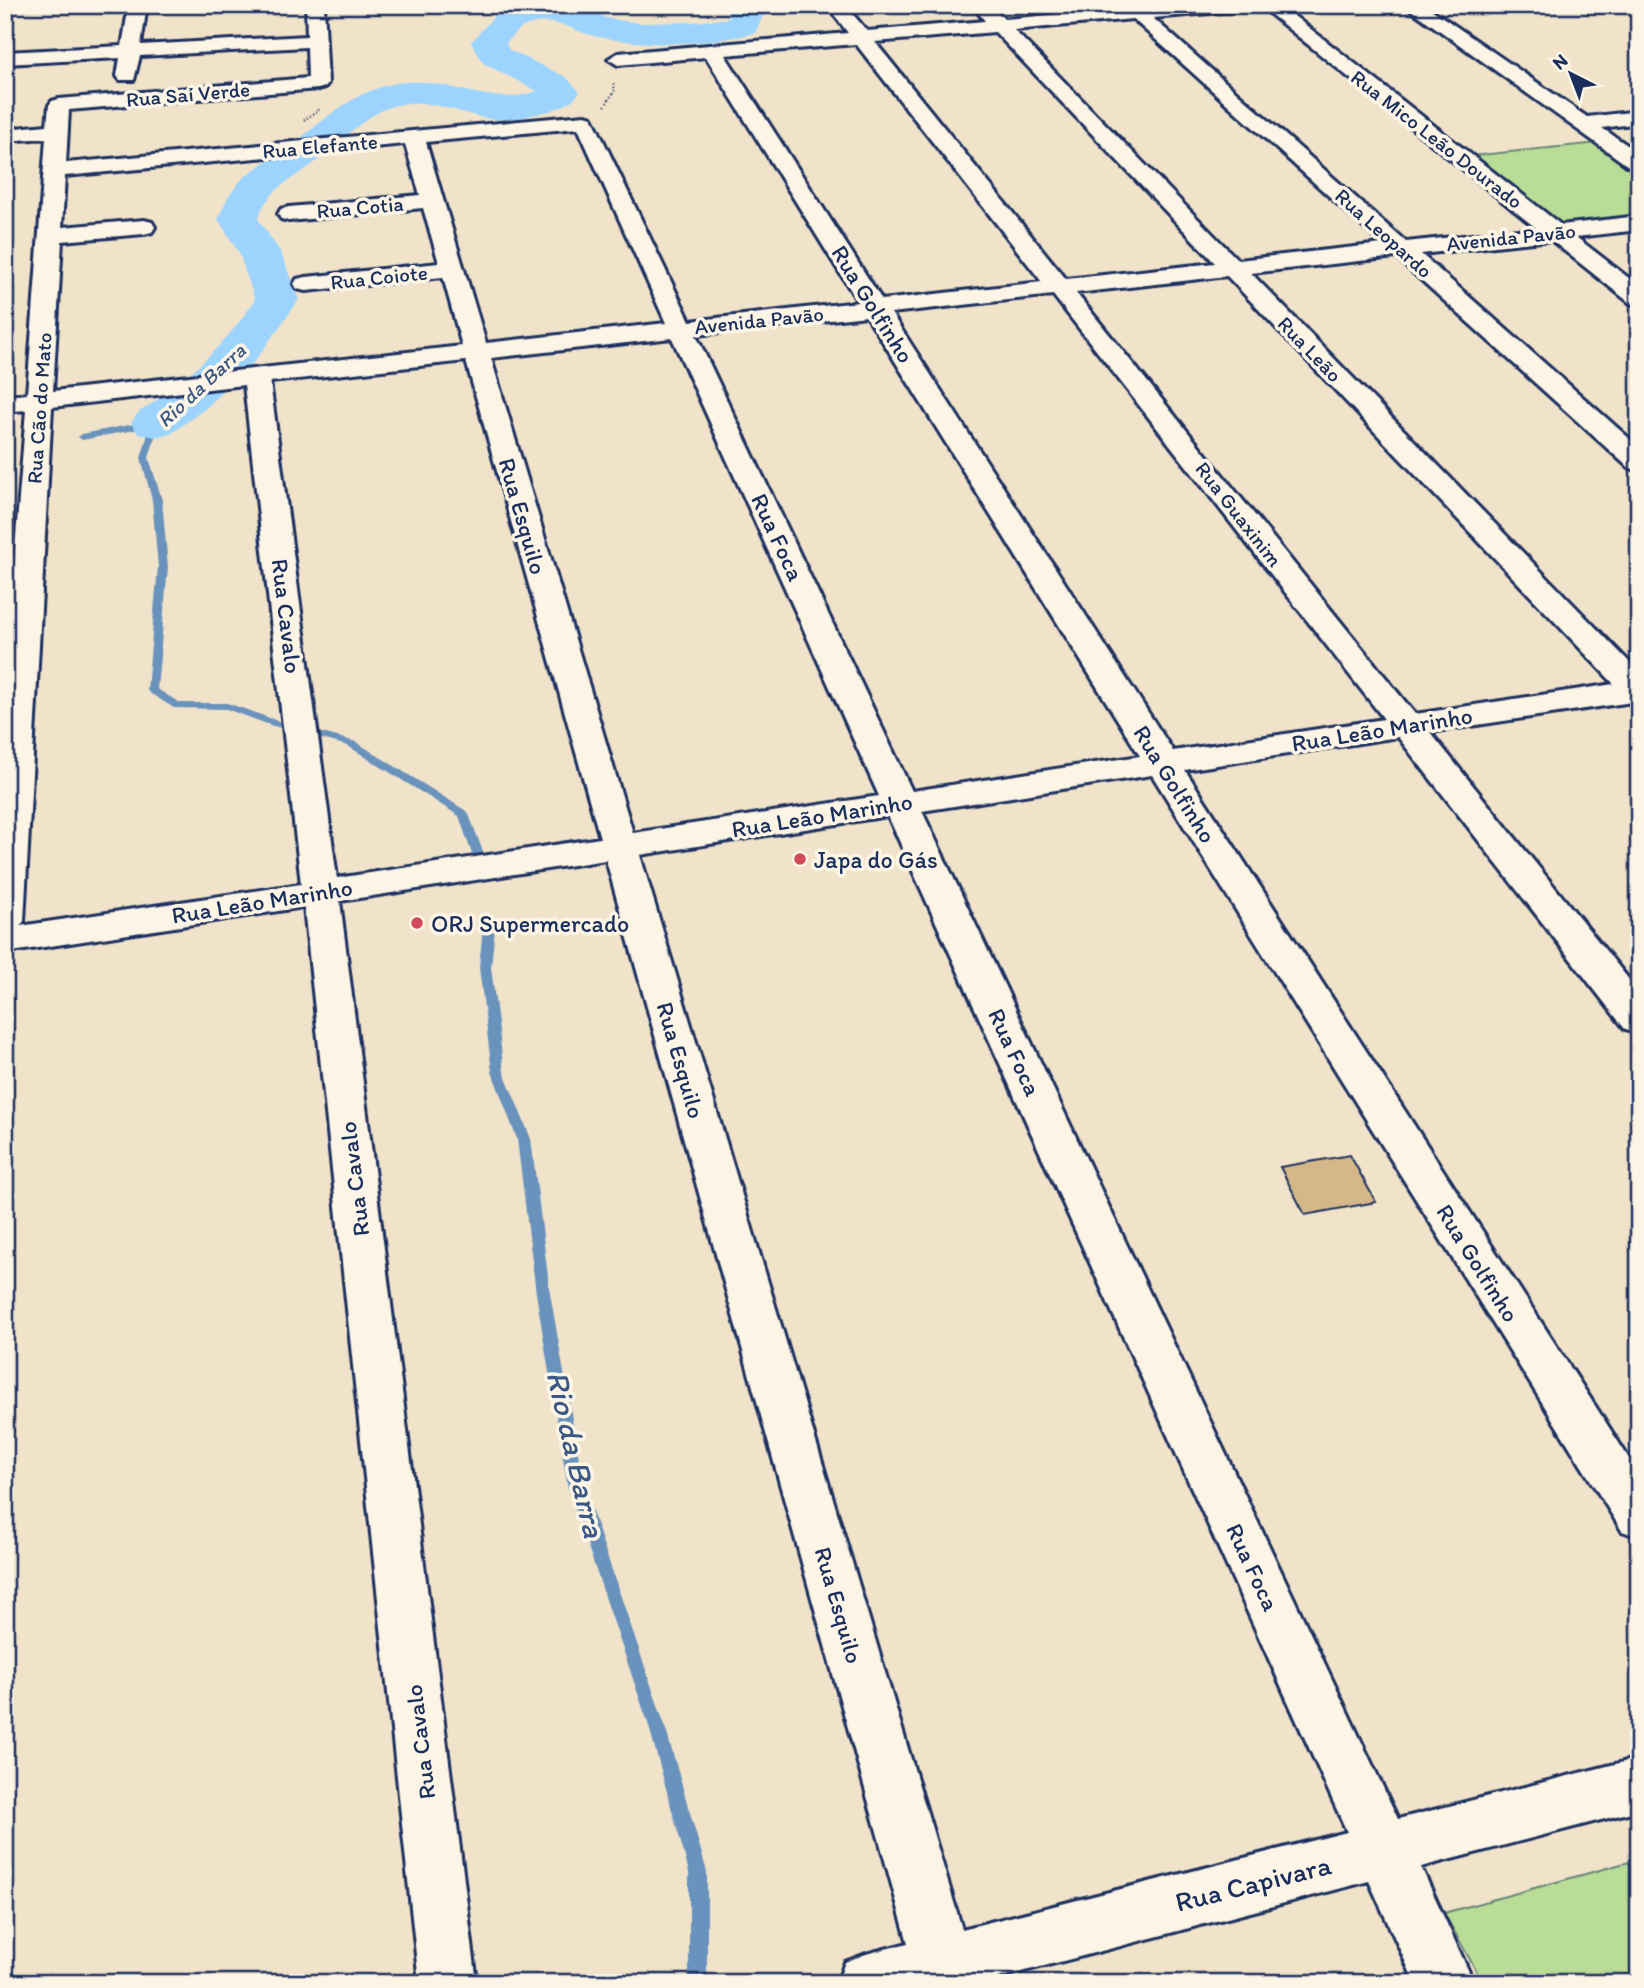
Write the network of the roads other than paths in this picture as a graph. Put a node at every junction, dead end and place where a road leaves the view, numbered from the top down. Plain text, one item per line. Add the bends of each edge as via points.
1 (138, 5) edge
2 (315, 5) edge
3 (1233, 5) edge
4 (1268, 5) edge
5 (1413, 5) edge
6 (1634, 5) edge
7 (981, 6) edge
8 (838, 8) dead end
9 (1133, 9) edge
10 (1639, 9) edge
11 (999, 26) junction
12 (862, 38) junction
13 (316, 41) junction
14 (131, 51) junction
15 (712, 51) junction
16 (5, 58) edge
17 (618, 59) road end
18 (123, 99) junction
19 (1639, 117) edge
20 (58, 118) junction
21 (585, 121) joint
22 (1590, 129) junction
23 (1639, 131) edge
24 (5, 135) edge
25 (414, 137) junction
26 (1639, 163) edge
27 (54, 171) junction
28 (432, 200) junction
29 (289, 214) dead end
30 (1639, 223) edge
31 (144, 227) dead end
32 (1555, 232) junction
33 (50, 235) junction
34 (1402, 249) junction
35 (1233, 268) junction
36 (452, 269) junction
37 (306, 284) dead end
38 (1059, 287) junction
39 (1639, 298) edge
40 (875, 308) junction
41 (682, 329) junction
42 (476, 352) junction
43 (256, 376) junction
44 (40, 400) junction
45 (5, 404) edge
46 (1639, 461) edge
47 (1638, 690) edge
48 (1406, 726) junction
49 (1162, 763) junction
50 (901, 803) junction
51 (619, 847) junction
52 (320, 892) junction
53 (5, 921) edge
54 (5, 941) edge
55 (1639, 1019) edge
56 (1639, 1517) edge
57 (1639, 1784) edge
58 (1383, 1850) junction
59 (946, 1973) edge
60 (448, 1983) edge
61 (866, 1983) edge
62 (1445, 1983) edge

1 - 14 street
2 - 13 street
3 - 9 street
4 - 32 street, Rua Mico Leão Dourado
5 - 22 street
6 - 10 street
7 - 11 street, Rua Leão
8 - 12 street, Rua Guaxinim
9 - 11 street
9 - 34 street, Rua Leopardo
11 - 12 street
11 - 35 street, Rua Leão
12 - 15 street
12 - 38 street, Rua Guaxinim
13 - 14 street
13 - 18 street, Rua Saí Verde via 318,83
14 - 16 street
14 - 18 street
15 - 17 street
15 - 40 street, Rua Golfinho
18 - 20 street, Rua Saí Verde
19 - 22 street
20 - 24 street, Rua Saí Verde
20 - 27 street, Rua Cão do Mato
21 - 25 street, Rua Elefante
21 - 41 street, Rua Foca
22 - 23 street
22 - 26 street
25 - 27 street, Rua Elefante
25 - 28 street, Rua Esquilo
27 - 33 street, Rua Cão do Mato
28 - 29 street, Rua Cotia
28 - 36 street, Rua Esquilo
30 - 32 street, Avenida Pavão
31 - 33 street
32 - 34 street, Avenida Pavão
32 - 39 street, Rua Mico Leão Dourado
33 - 44 street, Rua Cão do Mato
34 - 35 street, Avenida Pavão
34 - 46 street, Rua Leopardo
35 - 38 street, Avenida Pavão
35 - 47 street, Rua Leão
36 - 37 street, Rua Coiote
36 - 42 street, Rua Esquilo
38 - 40 street, Avenida Pavão
38 - 48 street, Rua Guaxinim
40 - 41 street, Avenida Pavão
40 - 49 street, Rua Golfinho
41 - 42 street, Avenida Pavão
41 - 50 street, Rua Foca
42 - 43 street, Avenida Pavão
42 - 51 street, Rua Esquilo
43 - 44 street, Avenida Pavão
43 - 52 street, Rua Cavalo
44 - 45 street, Avenida Pavão
44 - 53 street, Rua Cão do Mato
47 - 48 street, Rua Leão Marinho
48 - 49 street, Rua Leão Marinho
48 - 55 street, Rua Guaxinim
49 - 50 street, Rua Leão Marinho
49 - 56 street, Rua Golfinho
50 - 51 street, Rua Leão Marinho
50 - 58 street, Rua Foca
51 - 52 street, Rua Leão Marinho
51 - 59 street, Rua Esquilo
52 - 54 street, Rua Leão Marinho
52 - 60 street, Rua Cavalo
57 - 58 street, Rua Capivara
58 - 59 street, Rua Capivara
58 - 62 street, Rua Foca
59 - 61 street, Rua Capivara

